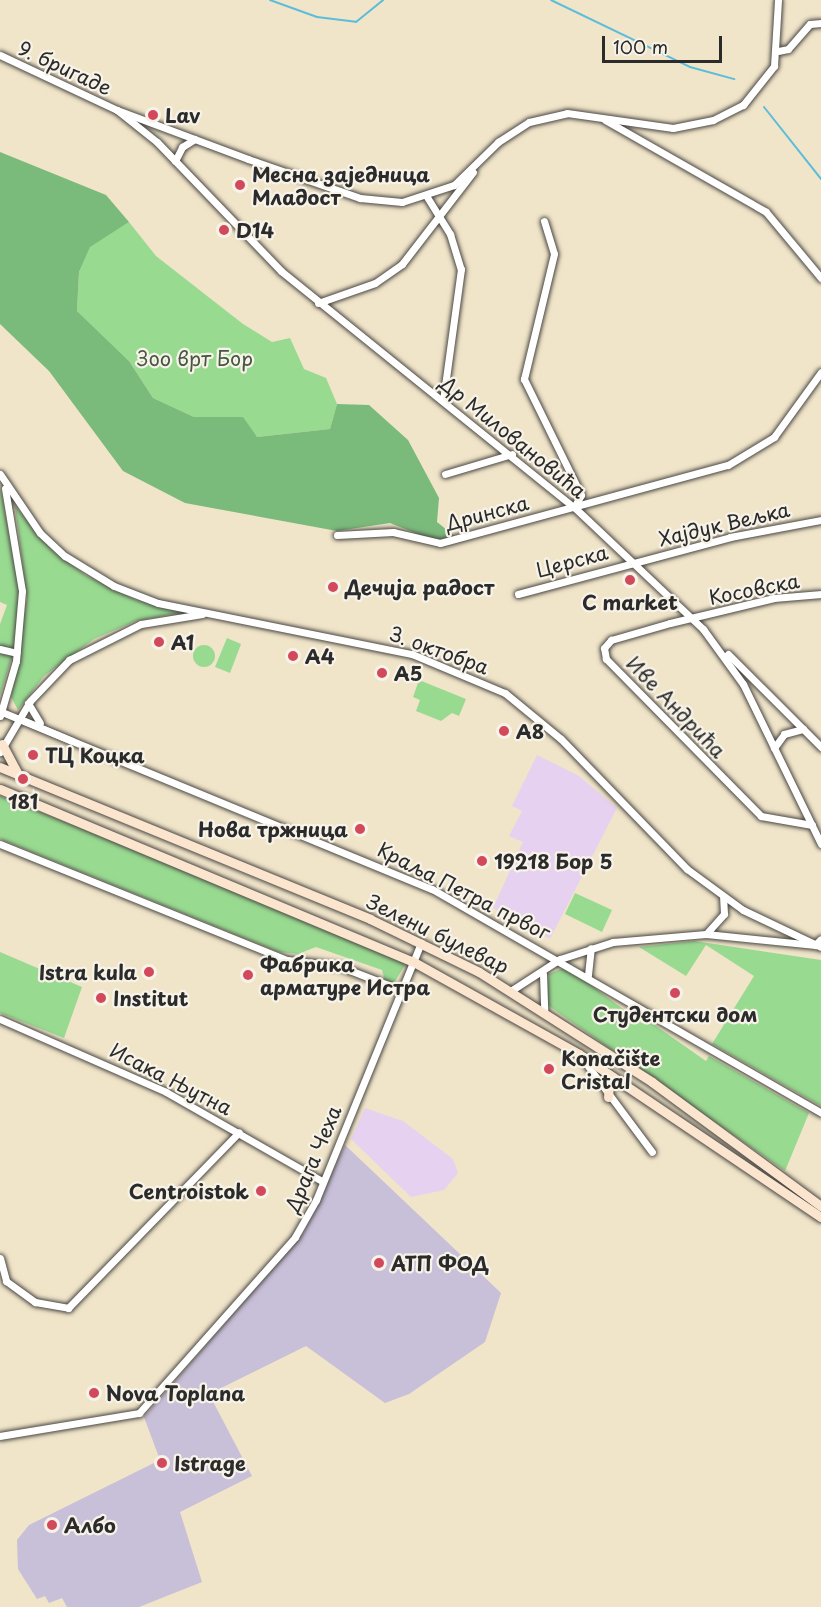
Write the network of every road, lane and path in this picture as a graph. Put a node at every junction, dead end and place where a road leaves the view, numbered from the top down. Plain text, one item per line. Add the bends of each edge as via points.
1 (778, 0) edge
2 (821, 23) edge
3 (778, 51) junction
4 (0, 55) edge
5 (117, 110) junction
6 (603, 118) junction
7 (195, 139) junction
8 (175, 161) junction
9 (475, 168) junction
10 (427, 197) junction
11 (441, 218) junction
12 (544, 221) dead end
13 (821, 278) edge
14 (318, 303) junction
15 (821, 372) edge
16 (443, 401) junction
17 (512, 454) junction
18 (445, 474) dead end
19 (2, 477) edge
20 (574, 507) junction
21 (821, 520) edge
22 (337, 535) dead end
23 (636, 562) junction
24 (518, 594) dead end
25 (821, 594) edge
26 (207, 613) junction
27 (693, 619) junction
28 (717, 644) junction
29 (0, 649) edge
30 (17, 653) junction
31 (28, 703) junction
32 (1, 714) edge
33 (18, 719) junction
34 (42, 724) junction
35 (803, 729) junction
36 (72, 741) junction
37 (821, 747) edge
38 (1, 748) edge
39 (774, 748) junction
40 (0, 767) edge
41 (20, 775) junction
42 (0, 789) edge
43 (812, 825) junction
44 (0, 844) edge
45 (821, 844) edge
46 (723, 897) junction
47 (706, 934) junction
48 (421, 943) junction
49 (819, 944) edge
50 (591, 948) junction
51 (560, 959) junction
52 (412, 961) junction
53 (543, 974) junction
54 (588, 975) junction
55 (401, 990) junction
56 (512, 990) junction
57 (544, 1010) junction
58 (0, 1019) edge
59 (579, 1054) junction
60 (620, 1081) junction
61 (608, 1097) junction
62 (821, 1113) edge
63 (240, 1132) junction
64 (652, 1152) dead end
65 (322, 1181) junction
66 (821, 1206) edge
67 (821, 1217) edge
68 (0, 1258) edge
69 (3, 1283) edge
70 (0, 1437) edge

1 - 3 street
2 - 3 street via 810,24 789,49
3 - 6 street via 753,96 713,120 660,128
4 - 5 street, 9. бригаде
5 - 7 street
5 - 8 street, Др Миловановића
6 - 9 street via 567,114 529,122 498,142
6 - 13 street via 766,212
7 - 8 street via 182,147
7 - 10 street via 360,198 387,202
8 - 14 street, Др Миловановића
9 - 10 street
9 - 11 street
10 - 11 street
11 - 14 street via 392,273
11 - 16 street via 459,258 462,283
12 - 20 street via 554,254 524,379 581,495
14 - 16 street, Др Миловановића
15 - 20 street, Дринска via 786,423 754,454
16 - 17 street, Др Миловановића
17 - 18 street
17 - 20 street, Др Миловановића
19 - 26 street, 3. октобра via 40,533 65,556 134,594
19 - 30 street via 21,571
20 - 22 street, Дринска via 440,543 393,532
20 - 23 street, Др Миловановића
21 - 23 street, Хајдук Вељка
23 - 24 street, Церска
23 - 27 street, Др Миловановића
25 - 27 street, Косовска via 774,598
26 - 31 street via 141,624 113,635 69,660
26 - 46 street, 3. октобра via 393,648 490,686 561,739 687,869
27 - 28 street, Др Миловановића
27 - 43 street, Иве Андрића via 611,640 605,656 761,816
28 - 35 street
28 - 39 street, Др Миловановића
29 - 30 street
30 - 32 street
31 - 33 street
31 - 34 street
32 - 33 street, Краља Петра првог
33 - 34 street, Краља Петра првог
33 - 36 street, Краља Петра првог
33 - 38 street
34 - 36 street, Краља Петра првог
35 - 37 street
35 - 39 street via 784,734
36 - 51 street, Краља Петра првог via 414,881
38 - 41 street
39 - 43 street, Др Миловановића
40 - 41 street, Зелени булевар
41 - 48 street, Зелени булевар
42 - 52 street, Зелени булевар
43 - 45 street, Др Миловановића
44 - 55 street via 287,960 339,966
46 - 47 street via 724,914
46 - 49 street, 3. октобра
47 - 49 street
47 - 50 street via 655,936
48 - 52 street, Драга Чеха
48 - 56 street, Зелени булевар
50 - 51 street
50 - 54 street
51 - 53 street
51 - 54 street, Краља Петра првог
52 - 55 street, Драга Чеха
52 - 59 street, Зелени булевар
53 - 56 street
53 - 57 street
54 - 62 street, Краља Петра првог
55 - 65 street, Драга Чеха
56 - 57 street, Зелени булевар
57 - 66 street, Зелени булевар
58 - 63 street, Исака Њутна via 166,1092
59 - 60 street, Зелени булевар
59 - 61 street
60 - 61 street via 609,1085
60 - 67 street, Зелени булевар
61 - 64 street
63 - 65 street, Исака Њутна
63 - 69 street via 73,1305 43,1307
65 - 70 street, Драга Чеха via 295,1237 139,1413
68 - 69 street

